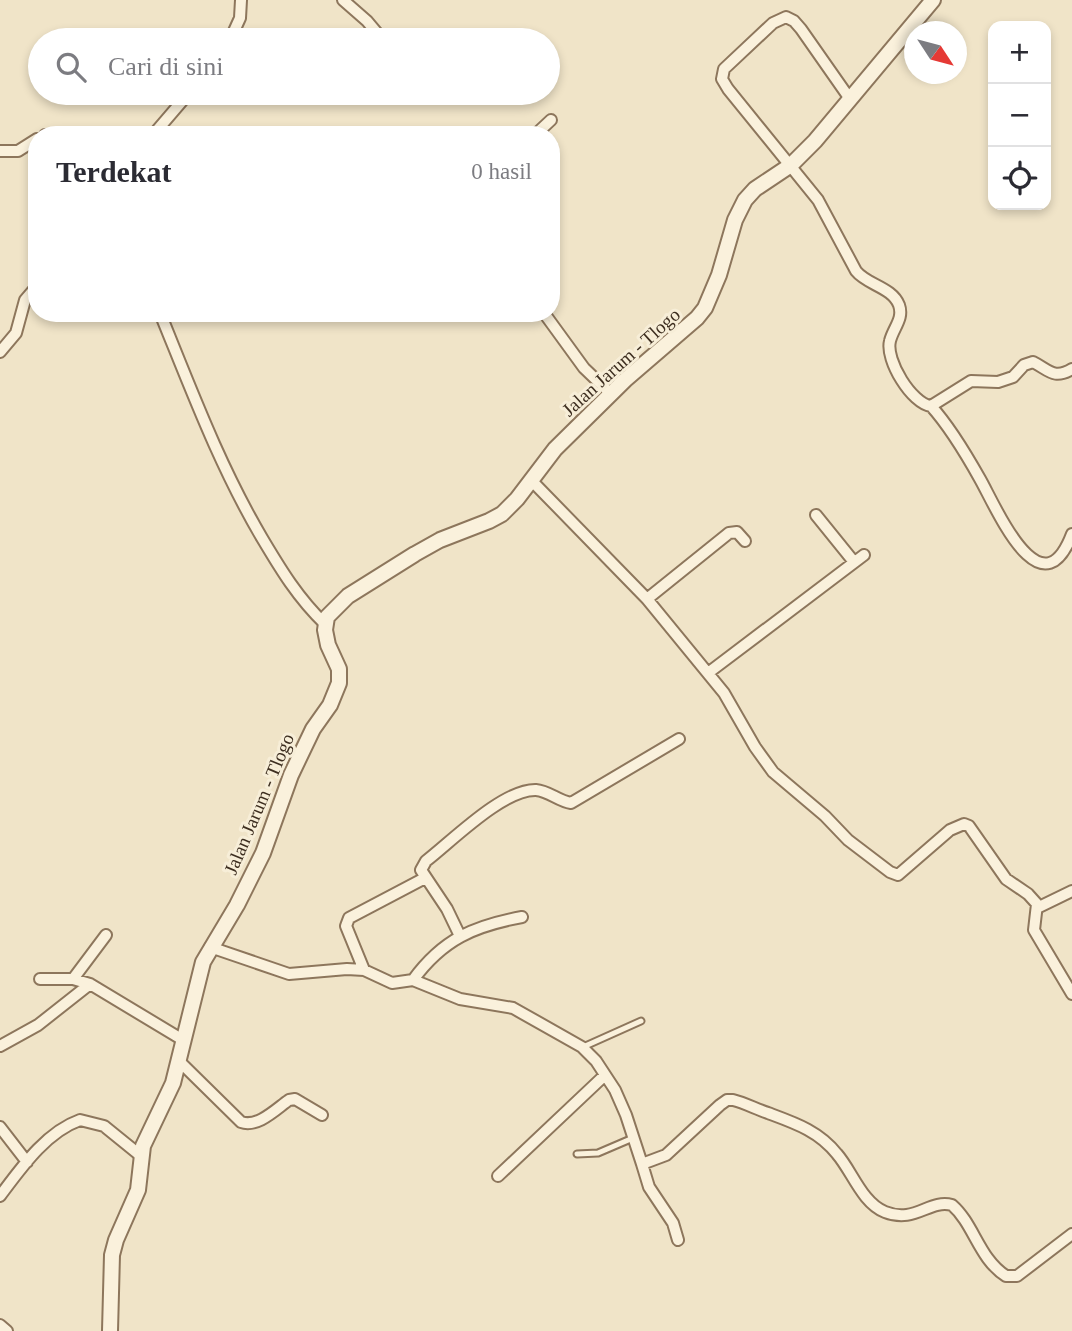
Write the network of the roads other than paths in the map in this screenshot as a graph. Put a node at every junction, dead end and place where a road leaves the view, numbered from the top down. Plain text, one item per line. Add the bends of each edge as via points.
1 (241, 0) edge
2 (343, 0) edge
3 (933, 0) edge
4 (235, 28) edge
5 (373, 28) edge
6 (850, 99) junction
7 (179, 105) edge
8 (551, 120) dead end
9 (161, 126) edge
10 (545, 126) edge
11 (28, 145) edge
12 (0, 151) edge
13 (791, 165) junction
14 (28, 296) edge
15 (164, 322) edge
16 (551, 322) edge
17 (0, 352) edge
18 (1072, 369) edge
19 (611, 394) junction
20 (931, 406) junction
21 (531, 480) junction
22 (816, 514) dead end
23 (1072, 534) edge
24 (745, 541) dead end
25 (647, 599) junction
26 (325, 624) junction
27 (708, 673) junction
28 (679, 738) dead end
29 (425, 878) junction
30 (1072, 891) edge
31 (1037, 908) junction
32 (522, 917) dead end
33 (106, 935) dead end
34 (460, 936) junction
35 (210, 947) junction
36 (364, 970) junction
37 (40, 979) dead end
38 (73, 979) junction
39 (413, 980) junction
40 (90, 984) junction
41 (1072, 994) edge
42 (641, 1021) dead end
43 (183, 1040) junction
44 (0, 1046) edge
45 (582, 1047) junction
46 (179, 1061) junction
47 (605, 1074) junction
48 (321, 1115) dead end
49 (0, 1127) edge
50 (633, 1138) junction
51 (577, 1154) dead end
52 (141, 1156) junction
53 (27, 1162) junction
54 (642, 1164) junction
55 (498, 1177) dead end
56 (0, 1196) edge
57 (1072, 1234) edge
58 (678, 1240) dead end
59 (0, 1325) edge
60 (7, 1331) edge
61 (110, 1331) edge

1 - 4 street
2 - 5 street
3 - 6 street, Jalan Jarum - Tlogo
6 - 13 street, Jalan Jarum - Tlogo
6 - 13 street via 802,29 786,17 773,23 724,69 722,79 728,89
7 - 9 street
8 - 10 street
11 - 12 street via 18,151
13 - 19 street, Jalan Jarum - Tlogo via 745,200 719,275 698,318
13 - 20 street via 818,200 856,271 896,299 900,319 889,342 890,354 916,399
14 - 17 street via 16,333
15 - 26 street via 229,479 286,580
16 - 19 street via 584,368
18 - 20 street via 1055,375 1033,362 998,382 971,381
19 - 21 street, Jalan Jarum - Tlogo via 555,449
20 - 23 street via 978,476 1010,537 1029,556 1041,563 1053,561
21 - 25 street
21 - 26 street, Jalan Jarum - Tlogo via 496,518 415,554 348,596 330,612
22 - 27 street via 859,559
24 - 25 street via 737,533 729,533
25 - 27 street
26 - 35 street, Jalan Jarum - Tlogo via 339,669 335,695 290,775 263,853
27 - 31 street via 773,772 890,872 902,873 950,830 964,824 974,831 1006,879 1028,894
28 - 29 street via 571,803 531,790 495,805 422,865
29 - 34 street
29 - 36 street via 349,918 346,926
30 - 31 street
31 - 41 street via 1033,926 1037,938
32 - 34 street via 487,924
33 - 38 street
34 - 39 street via 427,961
35 - 36 street via 289,974
35 - 43 street, Jalan Jarum - Tlogo
36 - 39 street via 392,983
37 - 38 street
38 - 40 street
39 - 45 street via 460,999 513,1008
40 - 43 street
40 - 44 street via 38,1025
42 - 45 lane
43 - 46 street, Jalan Jarum - Tlogo
45 - 47 street
46 - 48 street via 242,1122 257,1122 295,1099
46 - 52 street, Jalan Jarum - Tlogo
47 - 50 street
47 - 55 street
49 - 53 street
50 - 51 lane via 598,1153
50 - 54 street
52 - 53 street via 104,1126 80,1120 58,1131
52 - 61 street, Jalan Jarum - Tlogo via 138,1190 112,1255
53 - 56 street
54 - 57 street via 666,1155 720,1105 733,1100 812,1130 837,1153 881,1211 910,1216 953,1205 977,1244 1006,1276 1017,1276
54 - 58 street via 649,1187 673,1223
59 - 60 street

